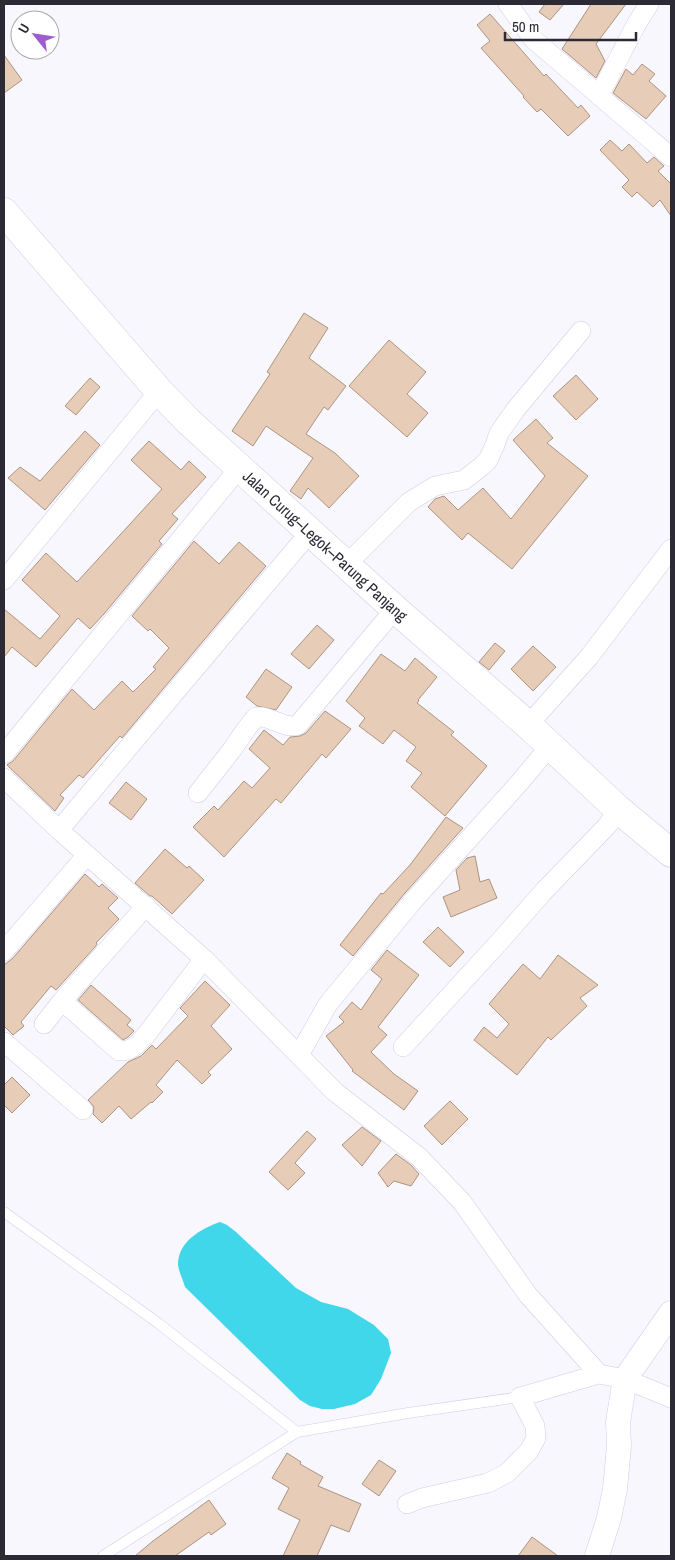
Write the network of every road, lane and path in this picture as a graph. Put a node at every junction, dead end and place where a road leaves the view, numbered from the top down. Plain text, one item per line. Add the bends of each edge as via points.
1 (508, 4) edge
2 (649, 4) edge
3 (599, 96) junction
4 (671, 157) edge
5 (4, 212) edge
6 (581, 331) dead end
7 (159, 391) junction
8 (240, 467) junction
9 (310, 532) junction
10 (671, 548) edge
11 (347, 564) junction
12 (4, 580) edge
13 (395, 609) junction
14 (528, 725) junction
15 (550, 746) junction
16 (4, 754) edge
17 (4, 778) edge
18 (198, 793) dead end
19 (619, 810) junction
20 (59, 830) junction
21 (671, 854) edge
22 (87, 855) junction
23 (146, 906) junction
24 (4, 951) edge
25 (204, 959) junction
26 (62, 1001) junction
27 (44, 1024) dead end
28 (4, 1042) edge
29 (404, 1047) dead end
30 (299, 1055) junction
31 (83, 1110) dead end
32 (4, 1212) edge
33 (671, 1313) edge
34 (599, 1374) junction
35 (625, 1379) junction
36 (520, 1397) junction
37 (671, 1398) edge
38 (298, 1432) junction
39 (407, 1504) dead end
40 (103, 1556) edge
41 (597, 1556) edge

1 - 3 street via 533,40
2 - 3 street
3 - 4 street
5 - 7 main road, Jalan Curug–Legok–Parung Panjang
6 - 11 street via 516,409 482,466 464,480 435,486 409,502
7 - 8 main road, Jalan Curug–Legok–Parung Panjang
7 - 12 street
8 - 9 main road, Jalan Curug–Legok–Parung Panjang
8 - 16 street
9 - 11 main road, Jalan Curug–Legok–Parung Panjang
9 - 20 street
10 - 14 street via 589,657
11 - 13 main road, Jalan Curug–Legok–Parung Panjang
13 - 14 main road, Jalan Curug–Legok–Parung Panjang
13 - 18 street via 298,725 256,717
14 - 15 main road, Jalan Curug–Legok–Parung Panjang
15 - 19 main road, Jalan Curug–Legok–Parung Panjang
15 - 30 street via 328,1004
17 - 20 street
19 - 21 main road, Jalan Curug–Legok–Parung Panjang
19 - 29 street
20 - 22 street
22 - 23 street
22 - 24 street
23 - 25 street
23 - 26 street
25 - 26 street via 146,1035 125,1052 119,1051
25 - 30 street
26 - 27 street
28 - 31 street
30 - 34 street via 334,1092 419,1157 462,1202 528,1295
32 - 38 lane via 158,1323
33 - 35 street
34 - 35 street
34 - 36 street
35 - 37 street
35 - 41 street via 618,1422 615,1489
36 - 38 lane
36 - 39 street via 535,1426 536,1438 529,1451 507,1473 488,1483
38 - 40 lane

